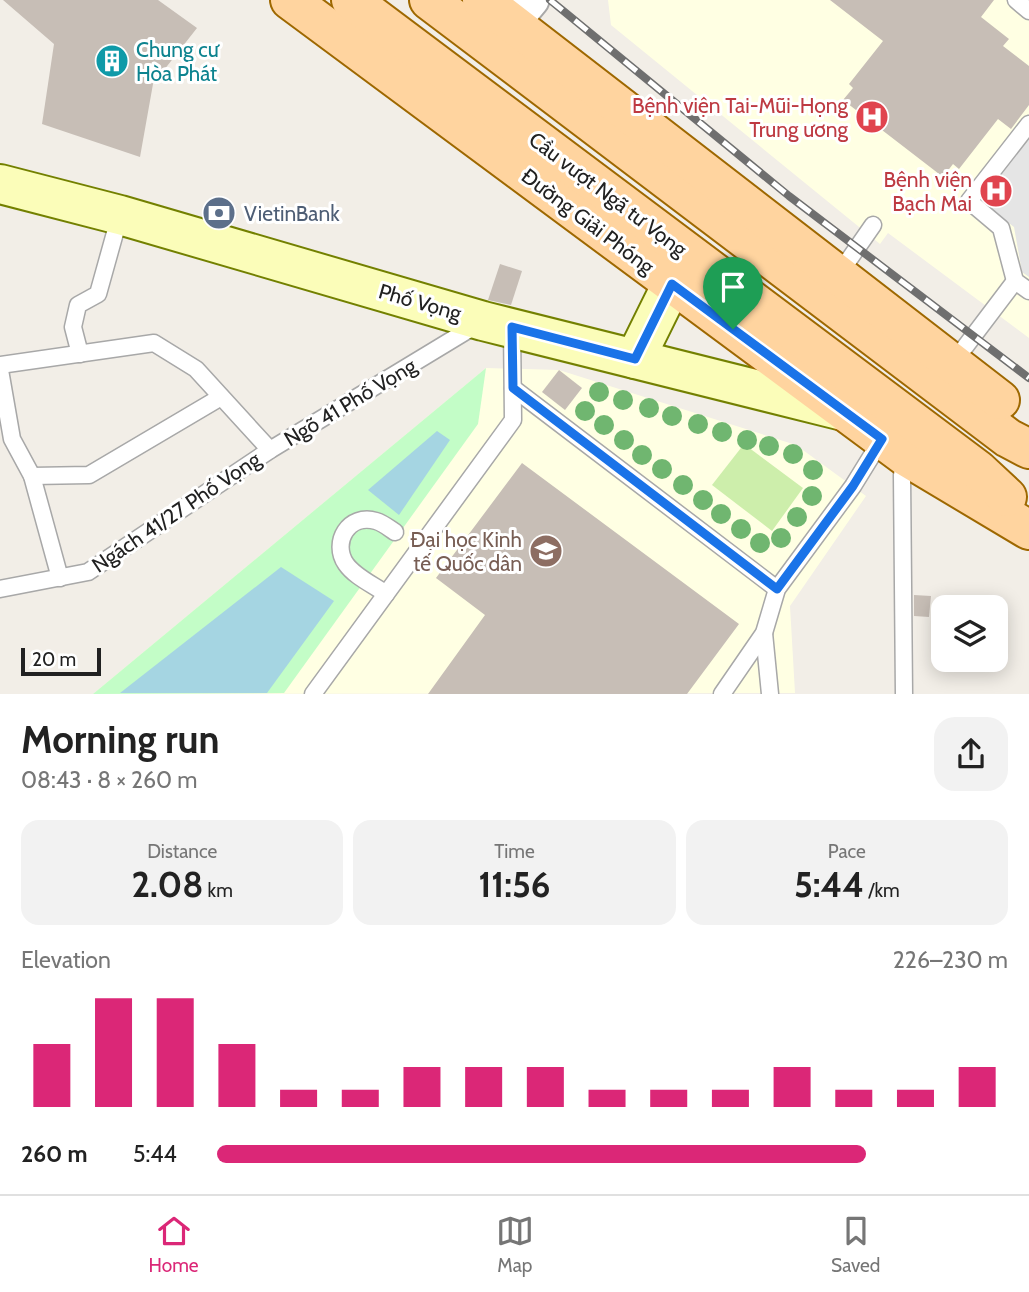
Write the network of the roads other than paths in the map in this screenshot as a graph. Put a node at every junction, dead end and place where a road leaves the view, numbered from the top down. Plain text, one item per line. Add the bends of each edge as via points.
1 (290, 0) edge
2 (351, 0) edge
3 (429, 0) edge
4 (482, 0) edge
5 (1016, 0) edge
6 (1029, 10) edge
7 (522, 12) edge
8 (1029, 124) edge
9 (0, 184) edge
10 (120, 215) junction
11 (873, 225) dead end
12 (839, 274) junction
13 (1015, 281) junction
14 (672, 284) junction
15 (1029, 291) edge
16 (498, 324) junction
17 (965, 347) dead end
18 (80, 354) junction
19 (635, 359) junction
20 (0, 367) edge
21 (513, 388) junction
22 (221, 397) junction
23 (843, 411) junction
24 (1029, 423) edge
25 (893, 448) junction
26 (1029, 449) edge
27 (270, 450) junction
28 (32, 475) junction
29 (1029, 518) edge
30 (1029, 530) edge
31 (395, 532) dead end
32 (60, 578) junction
33 (0, 589) edge
34 (777, 589) junction
35 (386, 594) junction
36 (764, 633) junction
37 (313, 694) edge
38 (722, 694) edge
39 (770, 694) edge
40 (904, 694) edge

1 - 14 main road, Đường Giải Phóng
2 - 29 main road, Cầu vượt Ngã tư Vọng via 978,470
3 - 26 main road via 1008,438
4 - 7 main road
5 - 6 lane
7 - 12 main road
8 - 13 lane via 969,201 1001,228
9 - 10 street, Phố Vọng
10 - 16 street, Phố Vọng
10 - 18 lane via 98,294 78,304 73,327
11 - 12 lane
12 - 24 main road
13 - 15 lane
13 - 17 lane
14 - 19 street
14 - 23 main road, Đường Giải Phóng
16 - 19 street, Phố Vọng
16 - 21 lane
16 - 27 lane, Ngõ 41 Phố Vọng
18 - 20 lane, Ngõ 41 Phố Vọng
18 - 22 lane, Ngõ 41 Phố Vọng via 154,343 196,369
19 - 23 street, Phố Vọng
20 - 28 lane via 12,439
21 - 34 lane
21 - 35 lane via 513,420
22 - 27 lane, Ngõ 41 Phố Vọng
22 - 28 lane via 89,475
23 - 25 main road, Đường Giải Phóng
25 - 30 main road, Đường Giải Phóng
25 - 34 lane via 853,486
25 - 40 lane via 902,475
27 - 32 lane, Ngách 41/27 Phố Vọng via 88,572
28 - 32 lane
31 - 35 lane via 380,522 361,520 345,530 340,544 350,568
32 - 33 lane, Ngách 41/27 Phố Vọng
34 - 36 lane
35 - 37 lane
36 - 38 lane
36 - 39 lane

